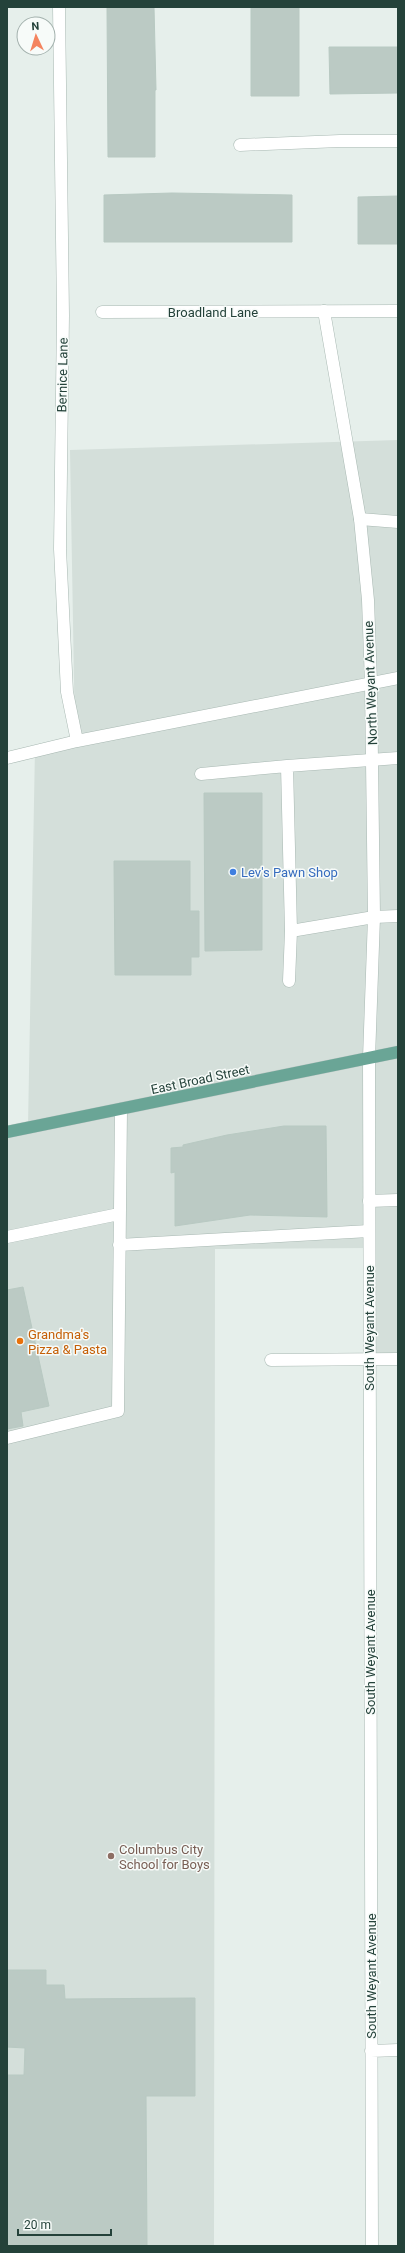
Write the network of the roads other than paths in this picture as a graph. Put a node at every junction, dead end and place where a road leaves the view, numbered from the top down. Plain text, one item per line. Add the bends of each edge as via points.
1 (59, 7) edge
2 (398, 141) edge
3 (240, 145) dead end
4 (324, 311) junction
5 (398, 311) edge
6 (102, 312) dead end
7 (360, 519) junction
8 (398, 522) edge
9 (398, 678) edge
10 (371, 683) junction
11 (77, 741) junction
12 (7, 758) edge
13 (398, 758) edge
14 (372, 759) junction
15 (287, 766) junction
16 (201, 774) dead end
17 (398, 916) edge
18 (374, 917) junction
19 (291, 931) junction
20 (289, 981) dead end
21 (398, 1052) edge
22 (369, 1058) junction
23 (120, 1109) junction
24 (7, 1132) edge
25 (398, 1200) edge
26 (369, 1201) junction
27 (120, 1214) junction
28 (369, 1231) junction
29 (7, 1237) edge
30 (119, 1245) junction
31 (369, 1359) junction
32 (398, 1359) edge
33 (270, 1360) dead end
34 (7, 1438) edge
35 (398, 2050) edge
36 (371, 2051) junction
37 (372, 2246) edge

1 - 11 street, Bernice Lane via 63,316 60,549 67,692
2 - 3 street
4 - 5 street, Broadland Lane
4 - 6 street, Broadland Lane
4 - 7 street, North Weyant Avenue
7 - 8 street
7 - 10 street, North Weyant Avenue via 368,600
9 - 10 street
10 - 11 street
10 - 14 street, North Weyant Avenue
11 - 12 street
13 - 14 street
14 - 15 street
14 - 18 street, North Weyant Avenue
15 - 16 street
15 - 19 street
17 - 18 street
18 - 19 street
18 - 22 street, North Weyant Avenue
19 - 20 street
21 - 22 main road, East Broad Street
22 - 23 main road, East Broad Street
22 - 26 street, South Weyant Avenue
23 - 24 main road, East Broad Street
23 - 27 street
25 - 26 street
26 - 28 street, South Weyant Avenue
27 - 29 street
27 - 30 street
28 - 30 street
28 - 31 street, South Weyant Avenue
30 - 34 street via 118,1411
31 - 32 street
31 - 33 street
31 - 36 street, South Weyant Avenue
35 - 36 street
36 - 37 street, South Weyant Avenue

